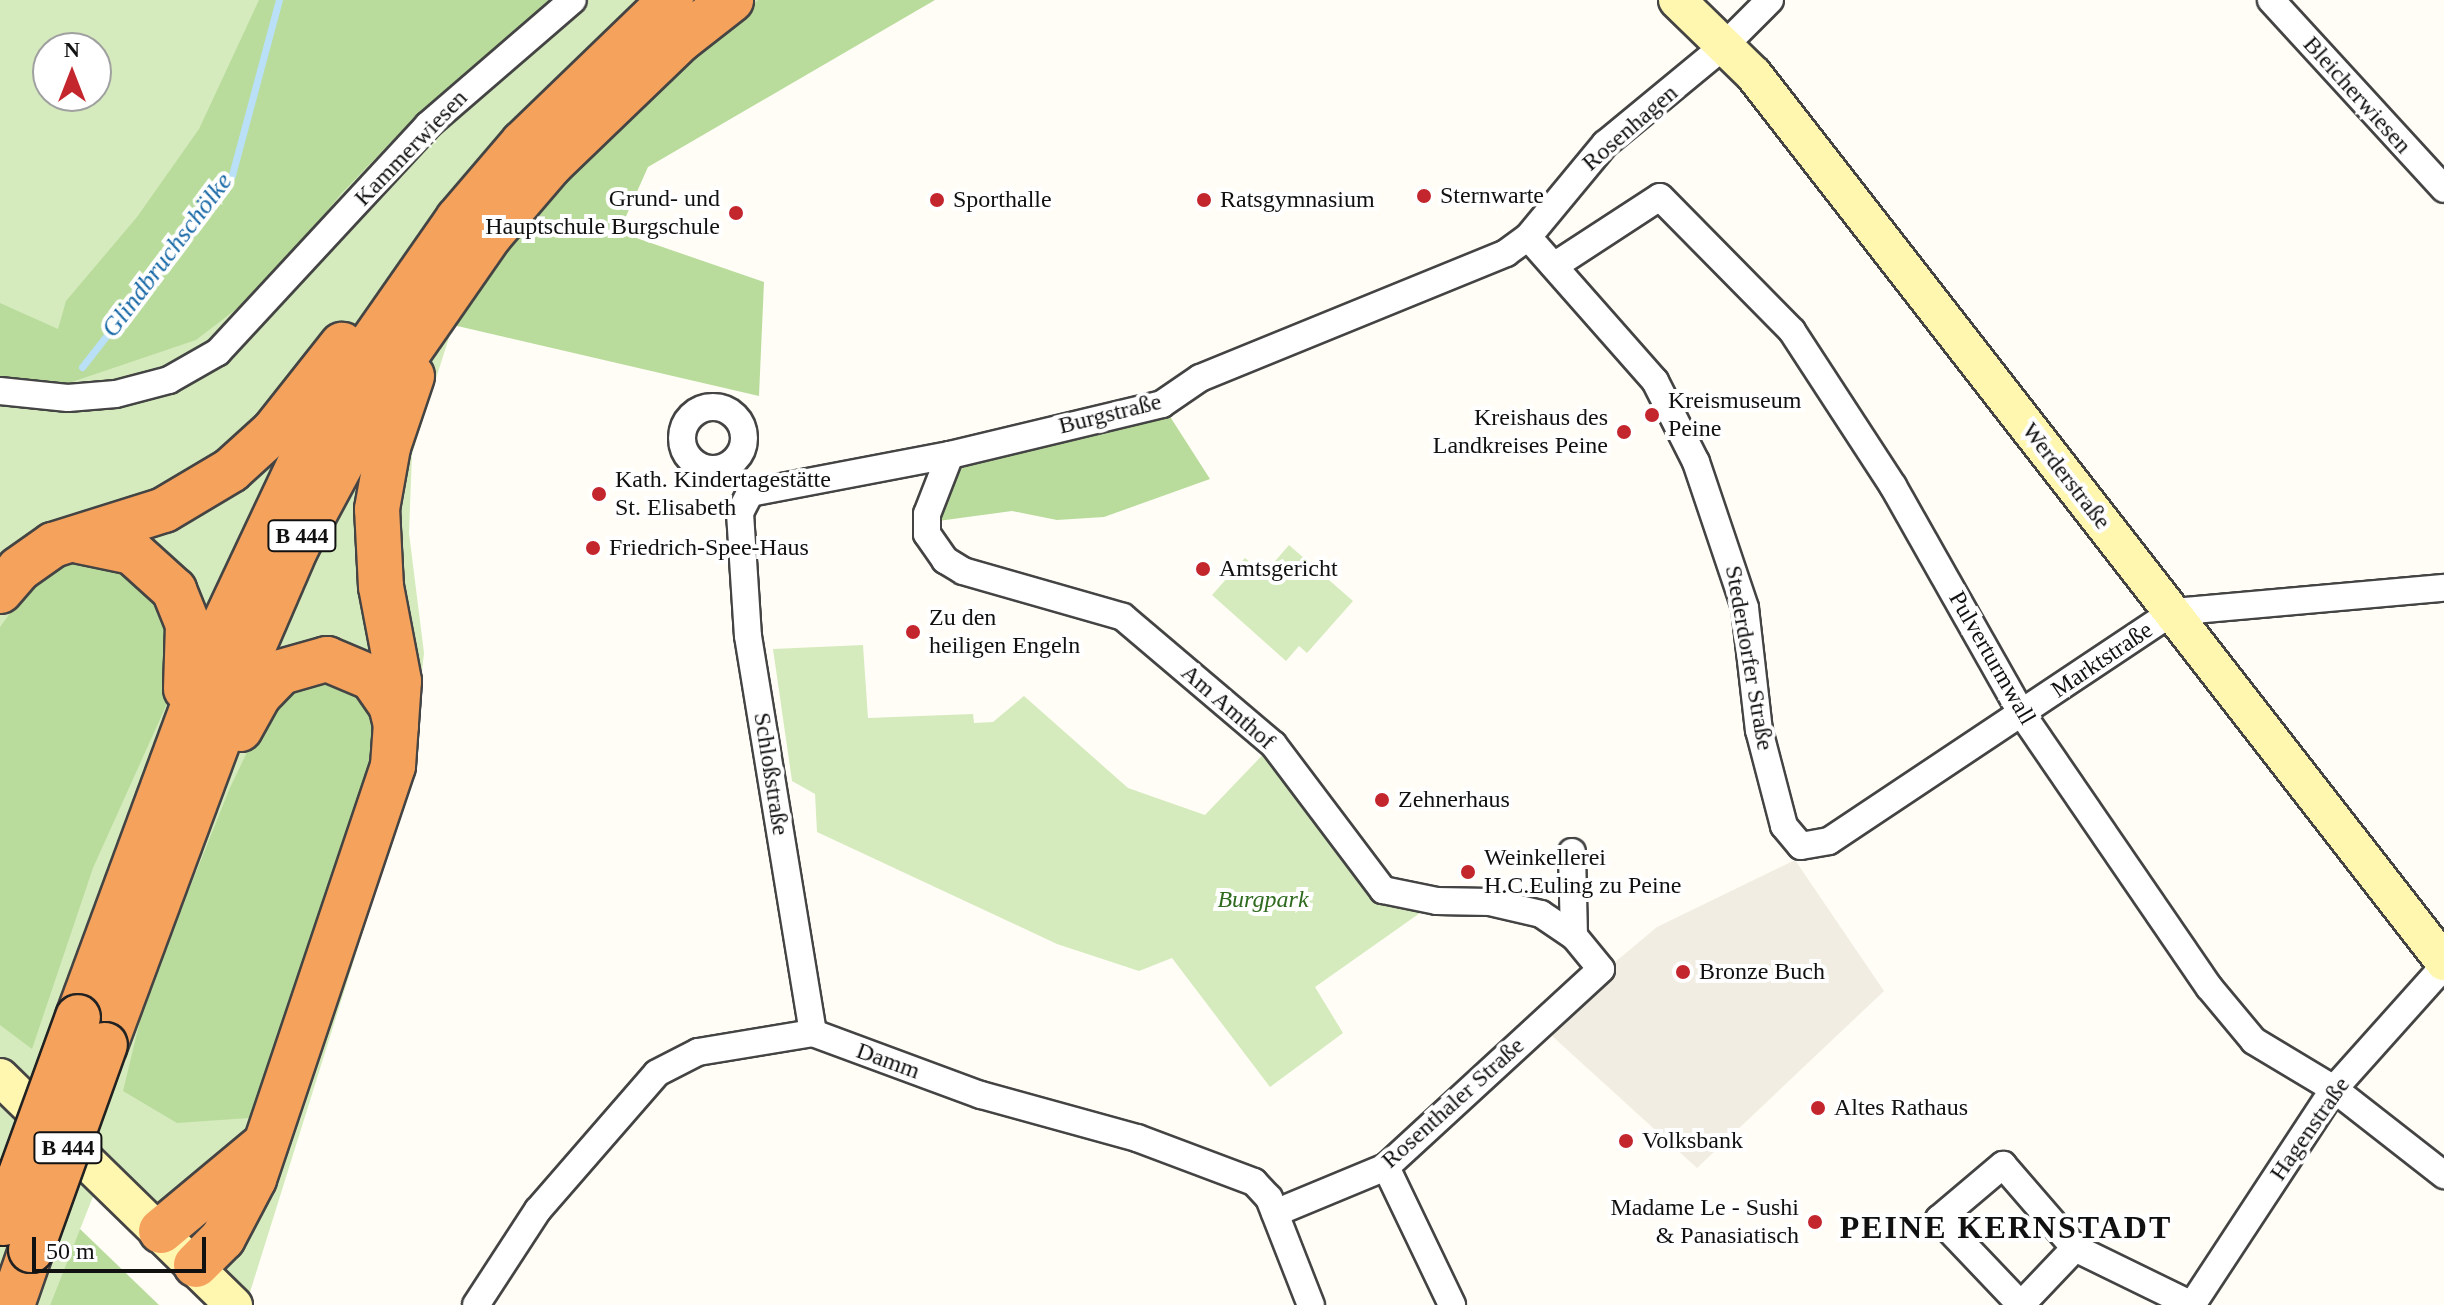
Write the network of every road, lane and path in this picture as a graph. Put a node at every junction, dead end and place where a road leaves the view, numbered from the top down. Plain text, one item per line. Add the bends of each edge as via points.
1 (573, 0) edge
2 (671, 0) edge
3 (731, 0) edge
4 (1677, 0) edge
5 (1770, 0) edge
6 (2271, 0) edge
7 (1724, 46) junction
8 (2444, 189) edge
9 (1528, 237) junction
10 (1554, 266) junction
11 (1451, 278) joint
12 (423, 296) junction
13 (0, 391) edge
14 (950, 455) junction
15 (733, 463) dead end
16 (745, 503) junction
17 (53, 545) junction
18 (2444, 588) edge
19 (0, 591) edge
20 (2173, 612) junction
21 (2022, 714) junction
22 (181, 730) junction
23 (397, 737) junction
24 (199, 781) junction
25 (1801, 846) joint
26 (1572, 852) dead end
27 (1574, 936) junction
28 (2444, 964) edge
29 (1601, 969) joint
30 (91, 1031) junction
31 (813, 1033) junction
32 (0, 1077) edge
33 (2334, 1089) junction
34 (265, 1144) junction
35 (1386, 1167) junction
36 (2444, 1175) edge
37 (1275, 1213) junction
38 (161, 1231) junction
39 (12, 1235) edge
40 (2075, 1248) junction
41 (196, 1265) junction
42 (12, 1305) edge
43 (234, 1305) edge
44 (476, 1305) edge
45 (1311, 1305) edge
46 (1452, 1305) edge
47 (2192, 1305) edge

1 - 13 street, Kammerwiesen via 428,125 218,352 169,380 116,394 68,398
2 - 12 highway, B 444 via 523,143
3 - 12 highway, B 444 via 680,40
4 - 7 street, Werderstraße
5 - 7 street, Rosenhagen
6 - 8 street, Bleicherwiesen
7 - 9 street, Rosenhagen via 1605,144
7 - 20 street, Werderstraße via 1754,75
9 - 10 street, Stederdorfer Straße
9 - 11 street, Rosenhagen
10 - 21 street, Pulverturmwall via 1660,197 1792,331 1893,486
10 - 25 street, Stederdorfer Straße via 1655,381 1696,462 1745,608 1759,730 1784,826
11 - 14 street, Burgstraße via 1200,378 1162,404
12 - 17 highway via 376,301 274,431 231,470 164,510
12 - 22 highway, B 444 via 295,472
12 - 23 highway via 377,509 381,587 399,681
12 - 24 highway, B 444 via 378,396 296,548
14 - 16 street, Burgstraße
14 - 27 street, Am Amthof via 927,514 927,534 945,560 963,571 1123,617 1273,744 1383,890 1437,901 1490,902 1541,914
15 - 16 street
16 - 31 street, Schloßstraße via 748,636
17 - 19 highway via 19,569
17 - 22 highway via 85,540 118,545 149,562 174,590 190,644
18 - 20 street, Marktstraße
20 - 21 street, Marktstraße
20 - 28 street, Werderstraße
21 - 25 street, Marktstraße via 1829,841
21 - 33 street, Pulverturmwall via 2209,987 2254,1041
22 - 30 highway, B 444
23 - 24 highway via 391,705 372,678 343,662 311,660 268,683 223,759
23 - 34 highway via 385,797
24 - 30 highway, B 444
26 - 27 street
27 - 29 street, Am Amthof
28 - 33 street, Hagenstraße
29 - 35 street, Rosenthaler Straße
30 - 39 highway, B 444, bridge
31 - 37 street, Damm via 981,1095 1254,1182
31 - 44 street, Damm via 690,1054 657,1073 538,1210
32 - 38 street
33 - 36 street, Pulverturmwall
33 - 47 street, Hagenstraße
34 - 38 highway
34 - 41 highway via 241,1210
35 - 37 street, Rosenthaler Straße
35 - 46 street
37 - 45 street, Damm
38 - 41 street
39 - 42 highway, B 444
40 - 40 street via 2003,1165 1939,1219 2021,1305
40 - 47 street
41 - 43 street

